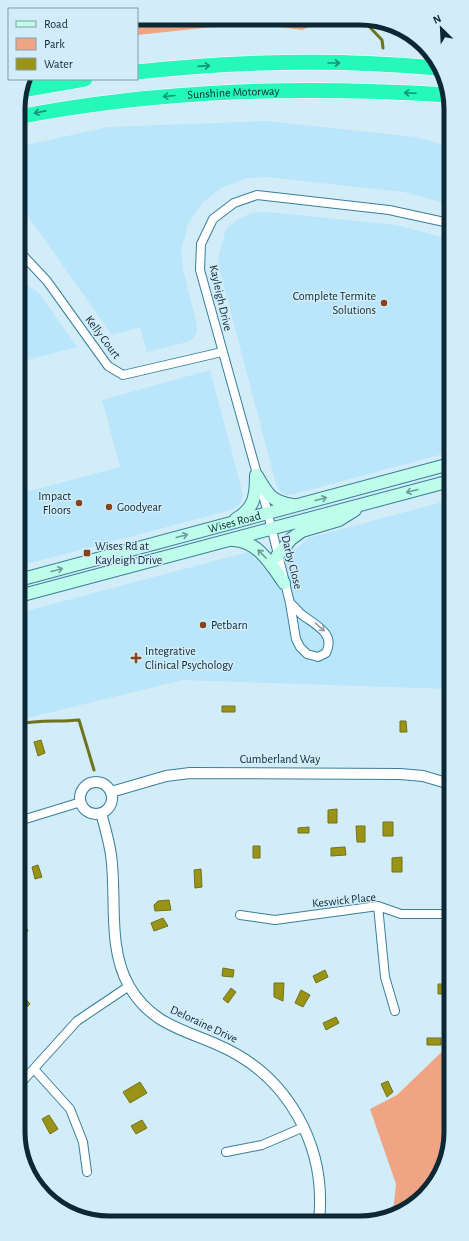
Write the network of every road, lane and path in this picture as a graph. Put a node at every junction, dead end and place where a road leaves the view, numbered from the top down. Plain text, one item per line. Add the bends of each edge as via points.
1 (433, 68) edge
2 (138, 72) edge
3 (79, 80) edge
4 (28, 89) edge
5 (442, 95) edge
6 (25, 115) edge
7 (444, 222) edge
8 (25, 257) edge
9 (222, 352) junction
10 (444, 466) edge
11 (256, 475) junction
12 (444, 483) edge
13 (370, 502) junction
14 (295, 506) junction
15 (267, 513) junction
16 (226, 524) junction
17 (271, 528) junction
18 (229, 539) junction
19 (277, 556) junction
20 (25, 578) edge
21 (284, 583) junction
22 (25, 594) edge
23 (290, 602) junction
24 (444, 782) edge
25 (111, 792) junction
26 (81, 802) junction
27 (101, 813) junction
28 (25, 819) edge
29 (378, 906) junction
30 (444, 914) edge
31 (240, 915) dead end
32 (130, 986) junction
33 (395, 1011) dead end
34 (34, 1069) junction
35 (25, 1079) edge
36 (304, 1127) junction
37 (226, 1152) dead end
38 (86, 1172) dead end
39 (319, 1216) edge

2 -> 1 highway via 292,63
3 - 4 highway
5 -> 6 highway, Sunshine Motorway via 359,90 242,90 111,101
7 - 9 street, Kayleigh Drive via 389,210 287,198 256,196 234,203 213,219 201,244 200,270
8 - 9 street, Kelly Court via 47,281 108,366 124,375
9 - 11 street, Kayleigh Drive
14 -> 10 main road, Wises Road
11 - 14 main road via 270,496 280,503
11 - 15 street, Kayleigh Drive
11 - 16 main road via 256,491 252,506
12 -> 13 main road, Wises Road
13 - 17 main road, Wises Road
13 - 19 main road via 339,520 302,531 291,539
14 - 15 main road, Wises Road
15 - 16 main road, Wises Road
15 - 17 street, Kayleigh Drive
20 -> 16 main road, Wises Road
17 - 18 main road, Wises Road
17 - 19 street, Darby Close
21 -> 18 main road via 264,555 252,544
18 - 22 main road, Wises Road
19 - 21 street, Darby Close
21 - 23 street, Darby Close
23 -> 23 street, Darby Close via 301,614 325,631 329,640 326,653 318,656 307,654 300,647 296,639
24 - 25 street, Cumberland Way via 422,776 400,774 210,772 166,776
25 - 26 street via 109,787 99,782 89,784 82,791
25 - 27 street via 110,807
26 - 27 street via 86,810
26 - 28 street
27 - 32 street, Deloraine Drive via 111,856 118,951
29 - 30 street, Keswick Place via 400,914
29 - 31 street, Keswick Place via 275,920
29 - 33 street via 385,977
32 - 34 street via 76,1021
32 - 36 street, Deloraine Drive via 141,1002 156,1016 178,1030 240,1055 261,1070 287,1099
34 - 35 street
34 - 38 street via 70,1109 83,1142
36 - 37 street via 262,1145
36 - 39 street, Deloraine Drive via 314,1153 319,1180

